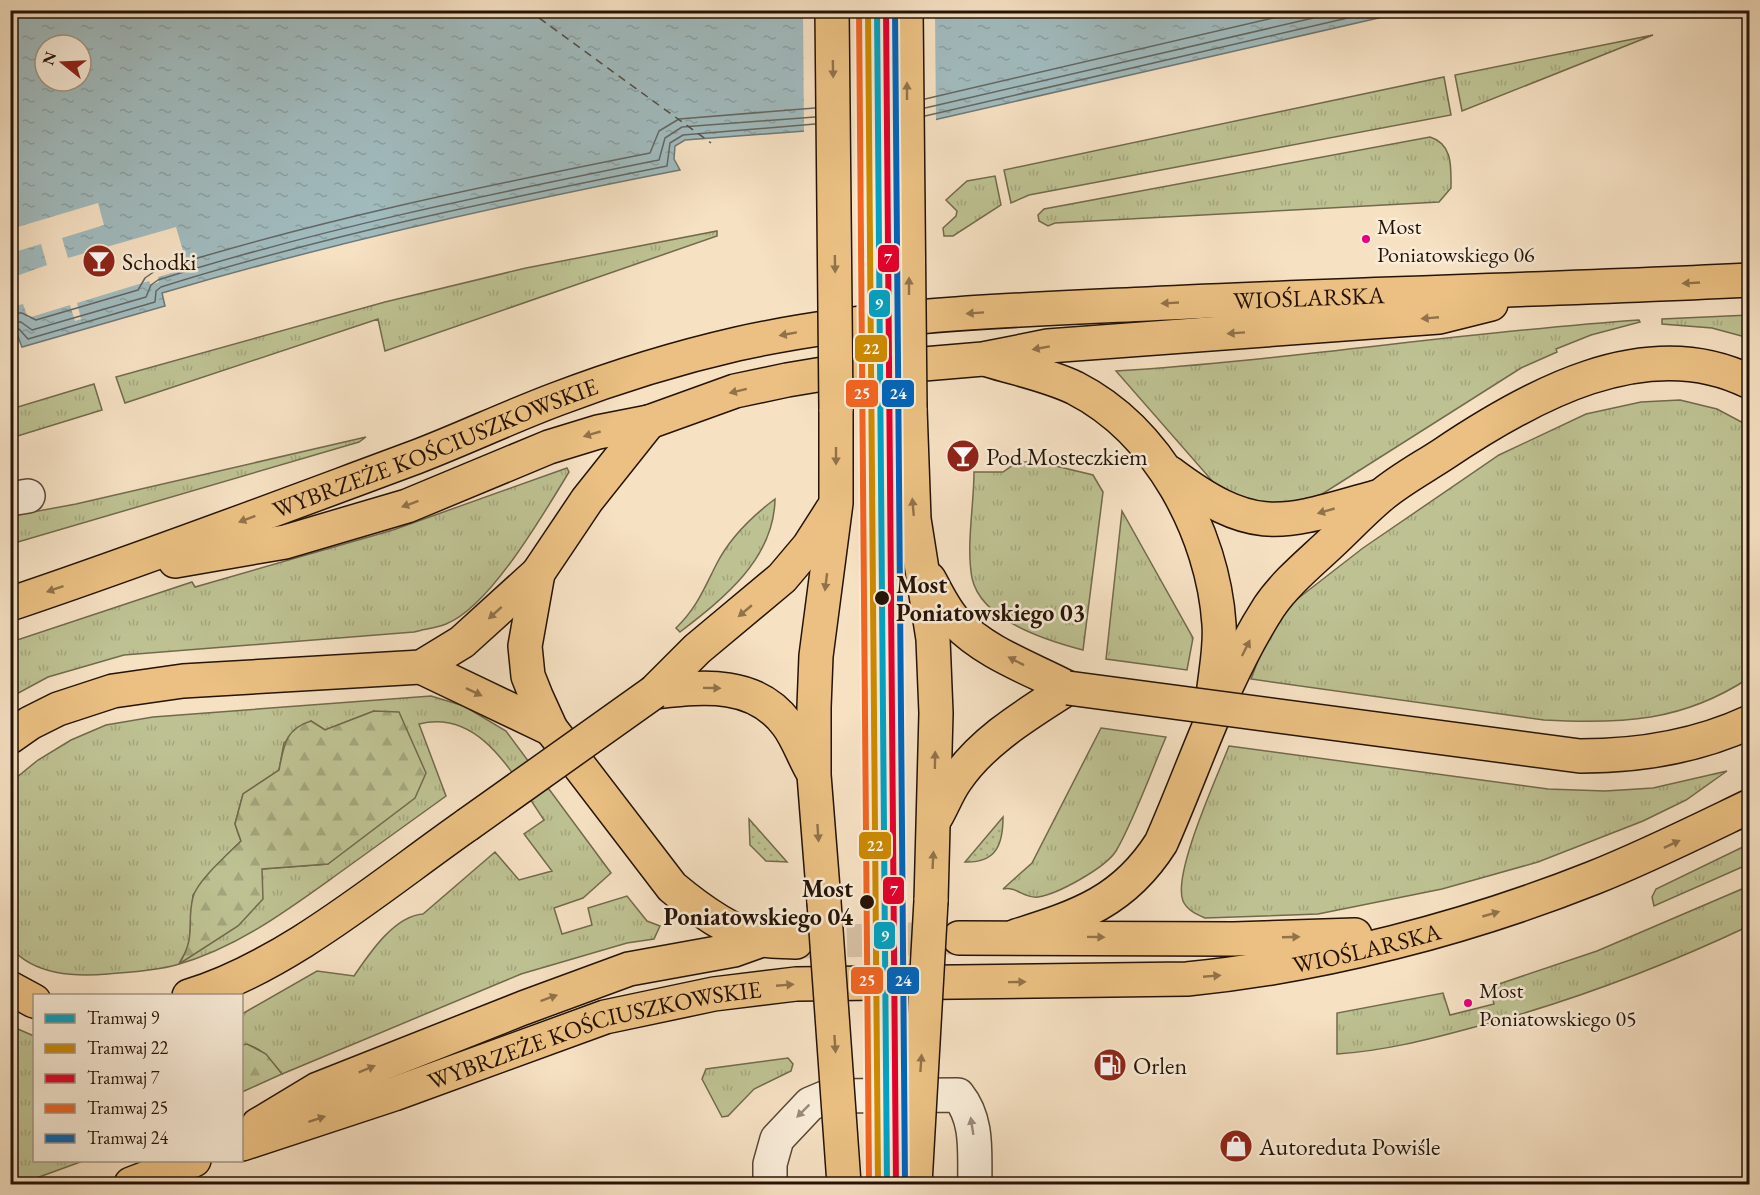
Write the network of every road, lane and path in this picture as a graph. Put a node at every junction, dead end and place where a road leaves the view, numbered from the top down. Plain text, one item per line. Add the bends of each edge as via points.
1 (832, 10) edge
2 (906, 10) edge
3 (1749, 280) edge
4 (1548, 290) junction
5 (867, 323) joint
6 (983, 359) junction
7 (1749, 382) edge
8 (649, 422) junction
9 (1164, 468) junction
10 (1382, 495) junction
11 (836, 503) junction
12 (920, 565) junction
13 (538, 573) junction
14 (99, 574) junction
15 (10, 604) edge
16 (421, 666) junction
17 (1068, 688) junction
18 (654, 692) junction
19 (1212, 720) junction
20 (1749, 722) edge
21 (551, 729) junction
22 (10, 737) edge
23 (814, 775) junction
24 (1749, 806) edge
25 (935, 818) junction
26 (1434, 930) junction
27 (1016, 936) junction
28 (958, 938) tunnel mouth
29 (762, 940) junction
30 (796, 942) tunnel mouth
31 (959, 983) joint
32 (10, 988) edge
33 (194, 994) edge
34 (33, 1000) edge
35 (243, 1134) edge
36 (243, 1144) edge
37 (192, 1162) edge
38 (131, 1185) edge
39 (770, 1185) edge
40 (844, 1185) edge
41 (915, 1185) edge
42 (975, 1185) edge

1 -> 11 main road, bridge
12 -> 2 main road, bridge via 910,477
3 -> 4 main road, WIOŚLARSKA
4 -> 5 main road, WIOŚLARSKA via 1291,296 1020,310
4 -> 6 main road via 1439,317 1048,346
5 -> 14 main road, WYBRZEŻE KOŚCIUSZKOWSKIE via 735,345 623,376
6 -> 8 main road via 841,371 787,380 735,391
6 - 9 main road via 1076,389 1112,413
7 - 10 main road via 1707,367 1656,363 1596,376 1504,414
8 - 13 main road via 587,500
8 -> 14 main road via 549,447 407,506 285,542
10 -> 9 main road via 1287,521 1258,520 1209,500
9 - 19 main road via 1198,537 1216,593 1220,627
19 -> 10 main road via 1270,605
11 -> 18 main road via 809,546 782,578 697,649
11 -> 23 main road via 816,656
17 -> 12 main road via 994,650 955,622
25 -> 12 main road via 933,639
13 -> 16 main road via 462,642
13 - 21 main road via 525,646 528,676
14 -> 15 main road, WYBRZEŻE KOŚCIUSZKOWSKIE
16 -> 21 main road
16 - 22 main road via 135,687 58,709
17 - 20 main road, bridge via 1580,756 1684,746
17 - 25 main road via 1000,734 978,754 956,780
18 -> 23 main road via 718,687 747,693 787,724
18 - 33 main road, bridge via 306,938 256,968
19 - 27 main road via 1161,843 1136,878 1111,899 1075,918
21 - 29 main road via 672,887 716,919
23 -> 40 main road, bridge
26 -> 24 main road, WIOŚLARSKA via 1593,878
41 -> 25 main road, bridge
27 -> 26 main road via 1234,939
31 -> 26 main road, WIOŚLARSKA via 1187,979 1233,974 1299,963
27 - 28 main road
29 - 30 main road
35 -> 29 main road via 318,1089 523,1008 629,969 734,950
36 -> 31 main road, WYBRZEŻE KOŚCIUSZKOWSKIE via 605,1017 678,1000 796,984
32 - 34 main road
37 - 38 main road
42 -> 39 street via 971,1116 958,1095 829,1096 810,1104 777,1139 770,1164

